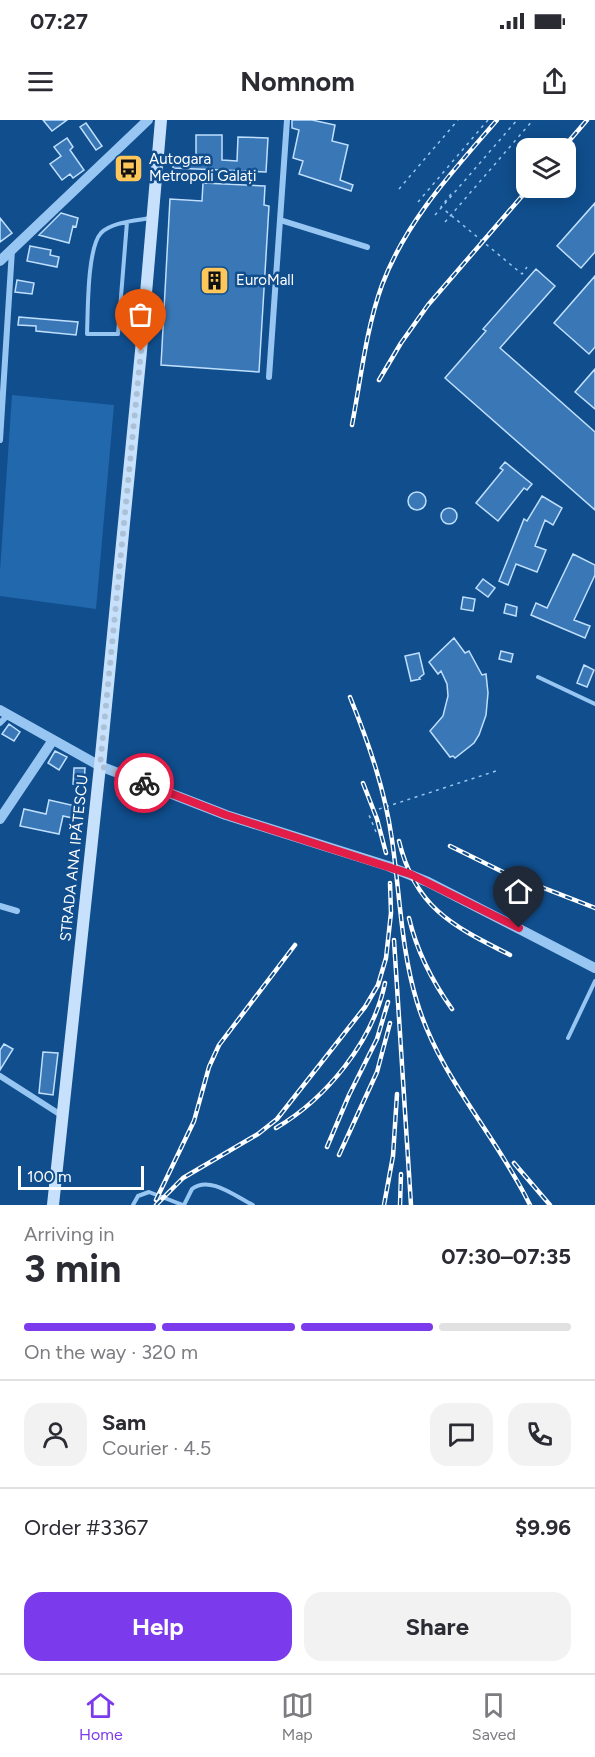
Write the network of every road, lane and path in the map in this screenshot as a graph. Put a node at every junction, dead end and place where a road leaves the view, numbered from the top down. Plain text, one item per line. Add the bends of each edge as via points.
1 (148, 120) edge
2 (161, 120) edge
3 (287, 120) edge
4 (459, 120) edge
5 (488, 120) edge
6 (517, 120) edge
7 (533, 120) edge
8 (399, 189) dead end
9 (451, 194) dead end
10 (418, 202) dead end
11 (435, 214) dead end
12 (153, 218) junction
13 (280, 220) junction
14 (127, 222) junction
15 (446, 222) dead end
16 (367, 247) dead end
17 (12, 250) junction
18 (0, 261) edge
19 (527, 267) dead end
20 (269, 377) dead end
21 (0, 440) edge
22 (538, 677) dead end
23 (595, 704) edge
24 (3, 716) edge
25 (53, 740) junction
26 (100, 766) junction
27 (496, 771) dead end
28 (0, 819) edge
29 (376, 832) dead end
30 (0, 906) edge
31 (17, 911) dead end
32 (595, 968) edge
33 (595, 981) edge
34 (568, 1038) dead end
35 (0, 1076) edge
36 (61, 1115) junction
37 (53, 1205) edge
38 (133, 1205) edge
39 (184, 1205) edge
40 (253, 1205) edge

1 - 17 street
2 - 12 main road, STRADA ANA IPĂTESCU
3 - 13 street
4 - 8 path
5 - 10 path
6 - 11 path
7 - 15 path
9 - 19 path via 441,207 522,274
12 - 14 lane
12 - 26 main road, STRADA ANA IPĂTESCU
13 - 16 street
13 - 20 street
14 - 14 lane via 108,228 94,248 87,334 118,333
17 - 18 street
17 - 21 street
22 - 23 lane
24 - 25 street
25 - 26 street
25 - 28 street
26 - 32 street via 226,815 410,874
26 - 36 main road, STRADA ANA IPĂTESCU
27 - 29 path via 376,810 369,815
30 - 31 street
33 - 34 lane
35 - 36 street
36 - 37 main road, STRADA ANA IPĂTESCU
38 - 39 lane via 138,1196 149,1192
39 - 40 lane via 192,1189 205,1183

